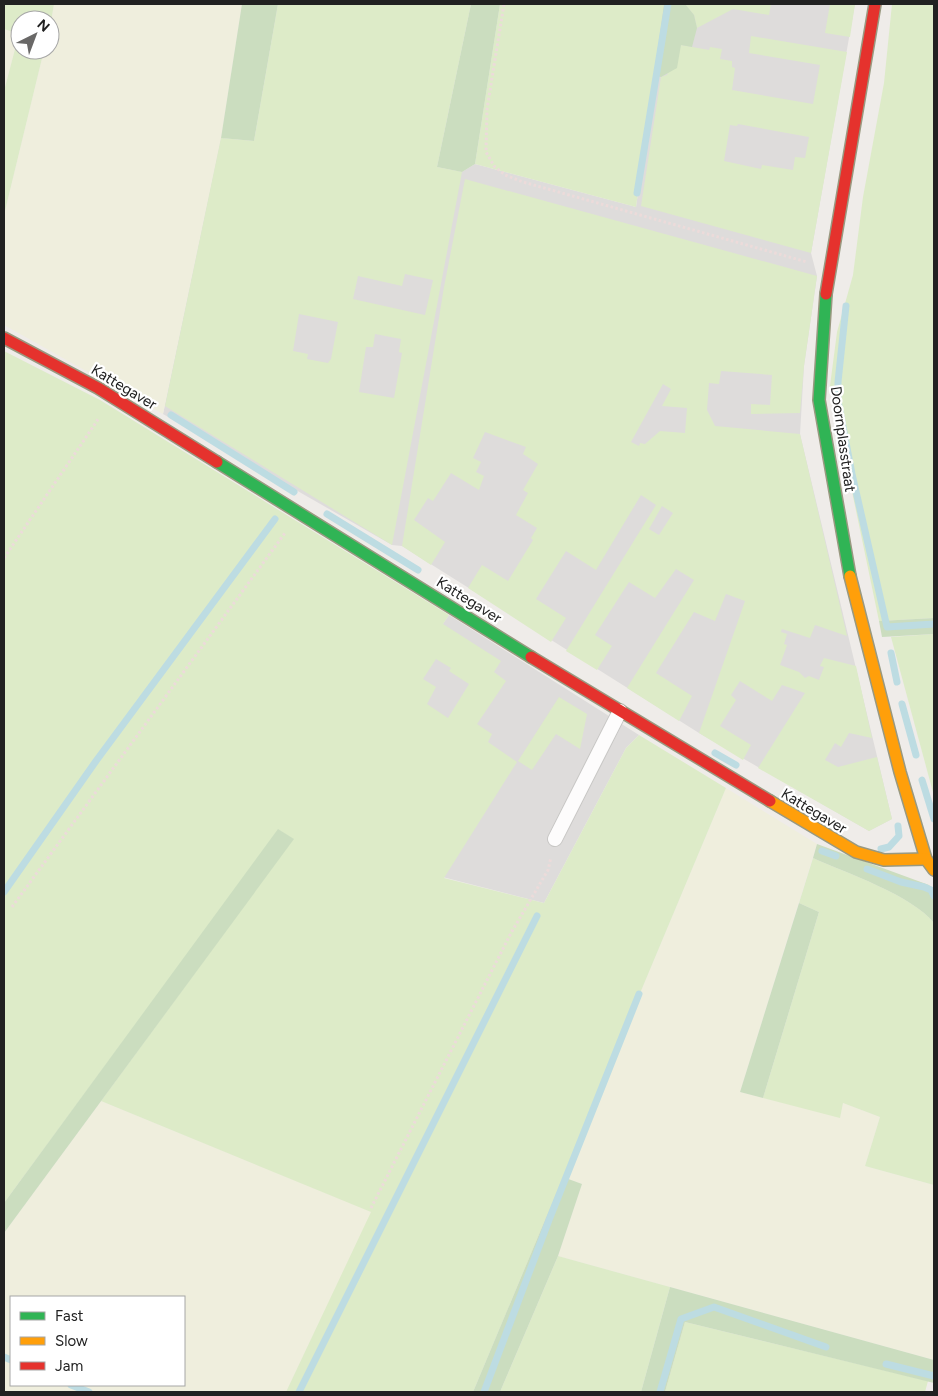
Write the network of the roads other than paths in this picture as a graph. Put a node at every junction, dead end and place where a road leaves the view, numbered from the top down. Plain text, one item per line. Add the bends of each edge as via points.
1 (875, 4) edge
2 (4, 338) edge
3 (620, 711) junction
4 (555, 839) road end
5 (926, 859) junction
6 (934, 870) edge

1 - 5 street, Doornplasstraat via 825,300 819,400 853,590
2 - 3 street, Kattegaver via 113,397
3 - 4 lane
3 - 5 street, Kattegaver via 845,847 866,857 888,862
5 - 6 street, Doornplasstraat

